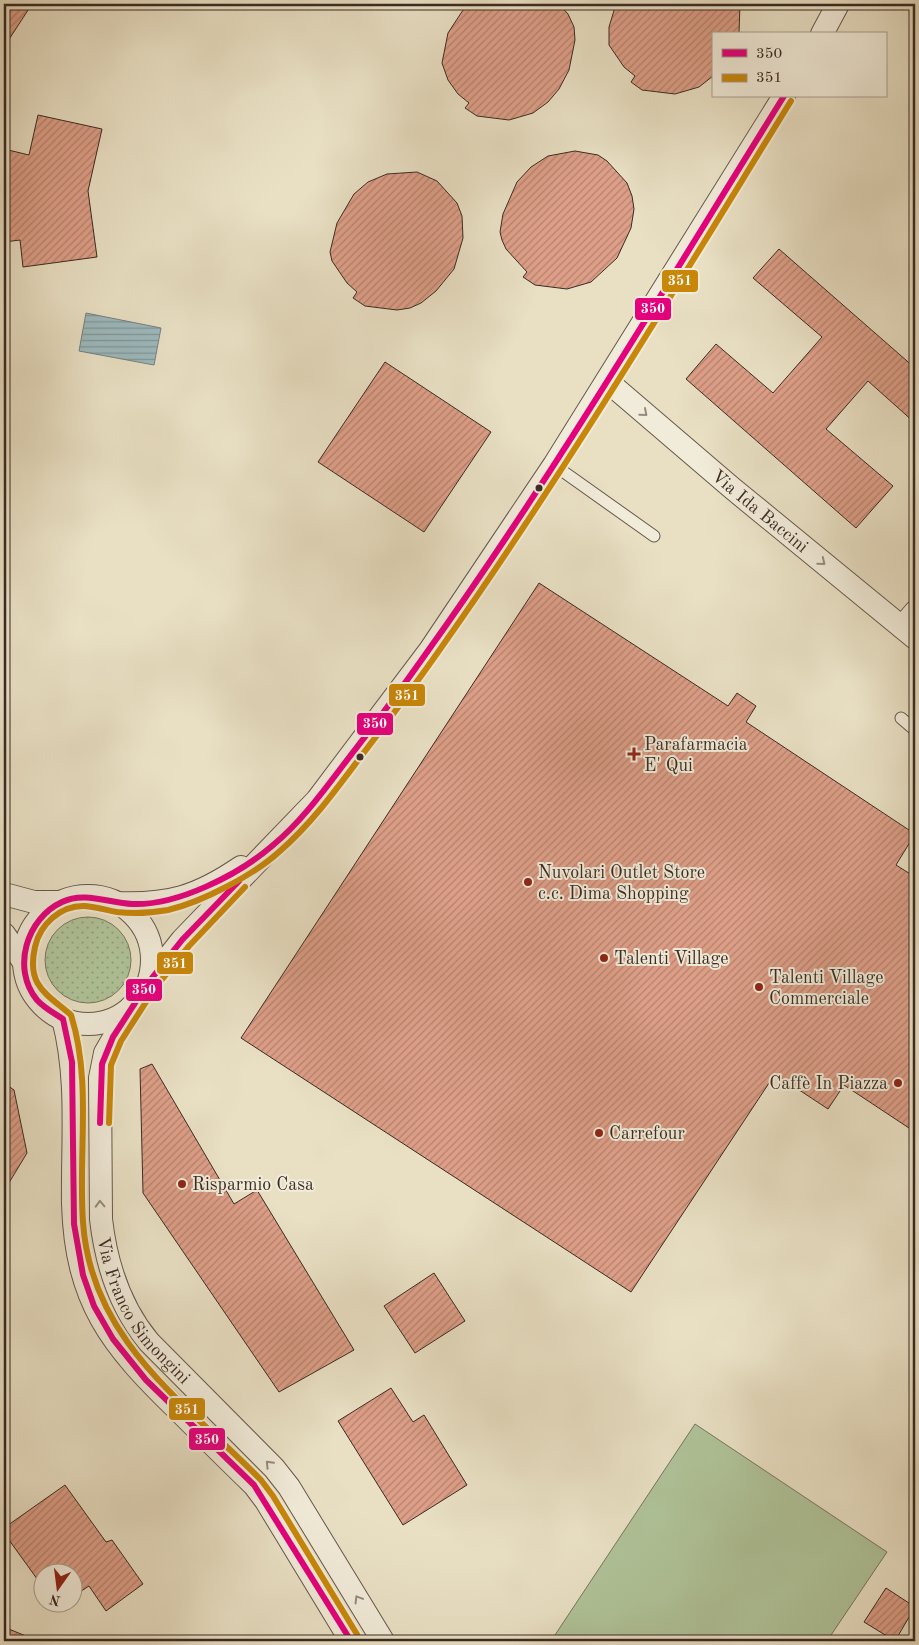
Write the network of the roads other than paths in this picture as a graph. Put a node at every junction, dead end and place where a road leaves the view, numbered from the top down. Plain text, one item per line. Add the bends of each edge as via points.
1 (838, 4) edge
2 (823, 32) edge
3 (783, 98) edge
4 (607, 381) junction
5 (554, 465) junction
6 (654, 536) dead end
7 (911, 626) edge
8 (901, 718) dead end
9 (915, 730) edge
10 (275, 845) junction
11 (4, 894) edge
12 (60, 902) junction
13 (116, 903) junction
14 (4, 934) edge
15 (23, 961) junction
16 (148, 983) junction
17 (132, 1006) junction
18 (63, 1019) junction
19 (351, 1641) edge
20 (383, 1641) edge

1 - 2 street
3 - 4 street
4 - 5 street
4 -> 7 street, Via Ida Baccini via 732,488
5 - 6 lane
5 - 10 street via 430,650 316,800
8 - 9 lane
10 - 13 street via 220,881 192,894 156,904
10 - 16 street via 182,940
11 - 12 street via 34,902
12 - 13 street via 75,897 97,897
12 - 15 street via 43,914 32,928
13 - 16 street via 134,916 145,932 152,963
14 - 15 street
15 - 18 street via 34,996 45,1009
16 - 17 street
17 - 18 street via 104,1022 76,1023
20 -> 17 street, Via Franco Simongini via 289,1487 149,1342 114,1281 101,1218 100,1078 105,1053
18 - 19 street, Via Franco Simongini via 72,1062 74,1224 83,1276 94,1306 126,1357 146,1380 254,1485

